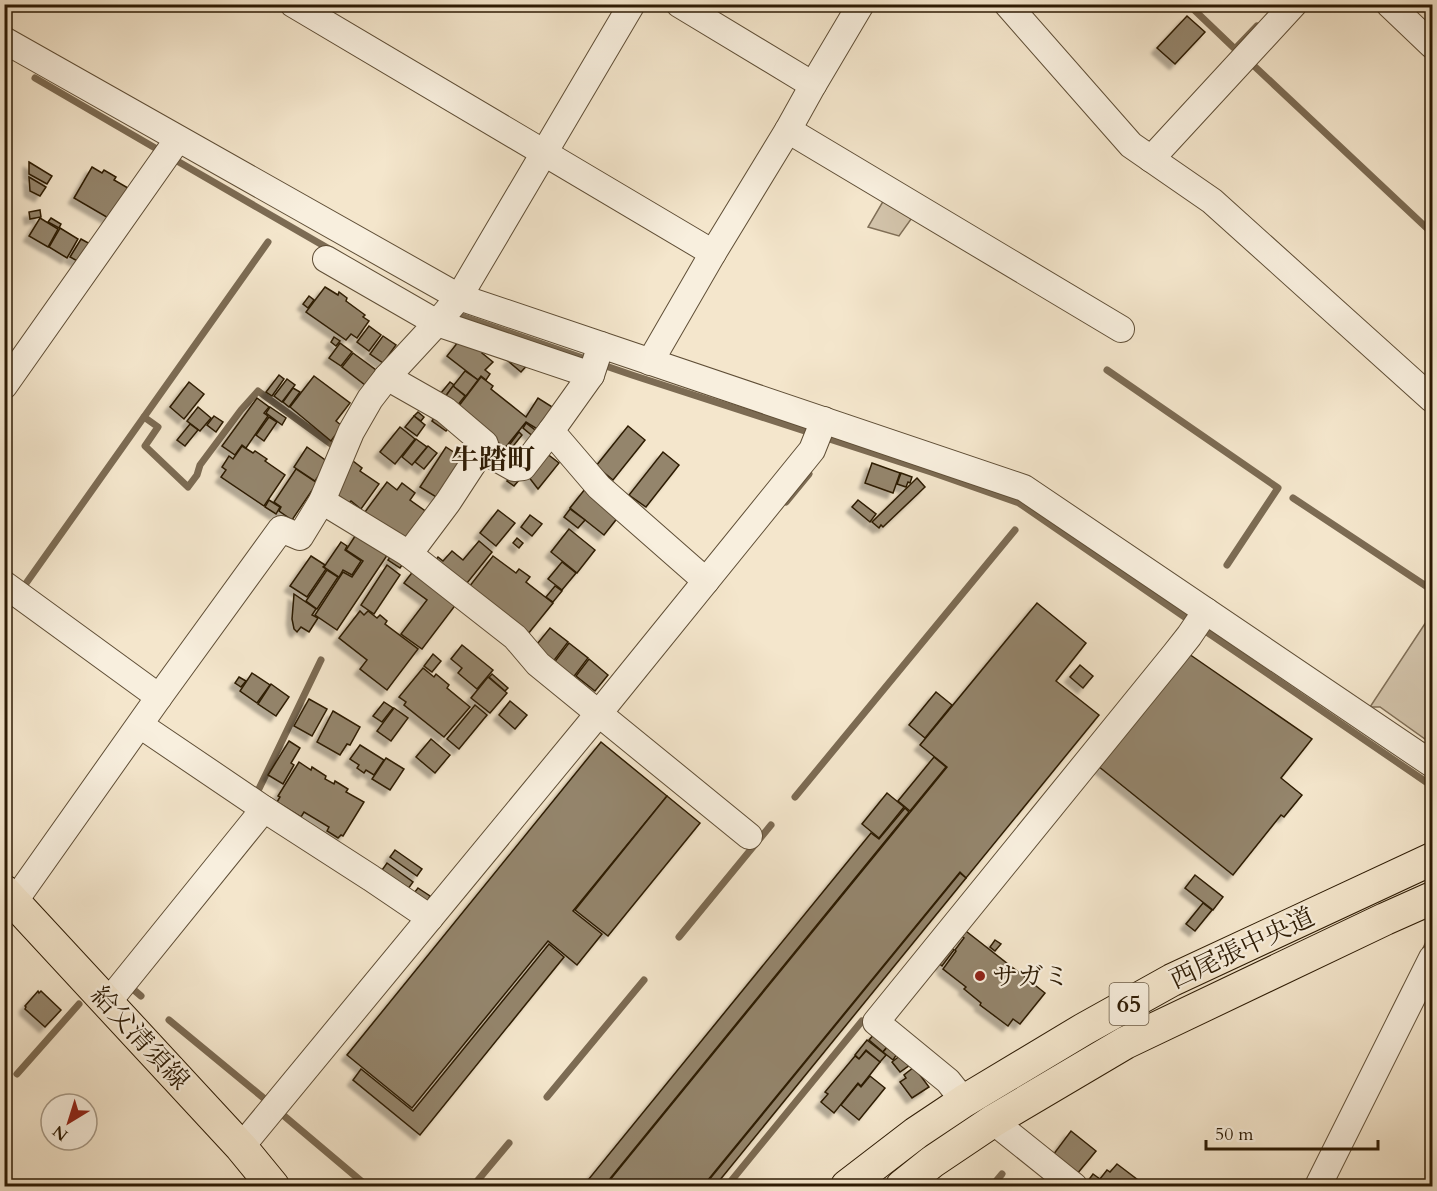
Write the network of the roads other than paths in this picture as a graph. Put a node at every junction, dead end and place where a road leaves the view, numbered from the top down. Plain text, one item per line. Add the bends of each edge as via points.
1 (293, 4) edge
2 (632, 4) edge
3 (679, 4) edge
4 (861, 4) edge
5 (1007, 4) edge
6 (1294, 4) edge
7 (1389, 4) edge
8 (4, 40) edge
9 (1432, 45) edge
10 (813, 85) junction
11 (788, 130) junction
12 (170, 150) junction
13 (544, 153) junction
14 (1151, 159) junction
15 (713, 253) junction
16 (326, 259) dead end
17 (447, 311) junction
18 (1121, 329) dead end
19 (595, 361) junction
20 (650, 362) junction
21 (387, 377) junction
22 (4, 387) edge
23 (1432, 399) edge
24 (552, 431) junction
25 (819, 433) junction
26 (482, 450) junction
27 (322, 501) junction
28 (409, 554) junction
29 (706, 581) junction
30 (4, 584) edge
31 (1200, 620) junction
32 (159, 697) junction
33 (599, 713) junction
34 (140, 725) junction
35 (1432, 764) edge
36 (264, 809) junction
37 (749, 836) dead end
38 (1432, 859) edge
39 (10, 897) edge
40 (1432, 898) edge
41 (430, 918) junction
42 (1432, 958) edge
43 (108, 1002) junction
44 (964, 1101) junction
45 (993, 1121) junction
46 (241, 1147) junction
47 (266, 1184) edge
48 (847, 1186) edge
49 (903, 1186) edge
50 (1074, 1186) edge
51 (1318, 1186) edge

1 - 13 street
2 - 13 street
3 - 10 street
4 - 10 street
5 - 14 street via 1131,145
6 - 14 street
7 - 9 street
8 - 12 street
10 - 11 street
11 - 15 street
11 - 18 street
12 - 17 street
12 - 22 street
13 - 15 street
13 - 17 street
14 - 23 street via 1212,201
15 - 20 street
16 - 17 street
17 - 19 street
17 - 19 street
17 - 21 street
19 - 20 street
19 - 24 street
20 - 25 street
21 - 26 street via 445,411 485,444
21 - 27 street via 351,432
24 - 26 street via 524,467 514,468
24 - 29 street via 599,487
25 - 29 street
25 - 31 street via 1024,488
26 - 28 street
27 - 28 street
27 - 32 street via 300,537 281,529
28 - 33 street via 515,637 538,664
29 - 33 street
30 - 32 street
31 - 35 street
31 - 44 street via 876,1022 948,1081
32 - 34 street
33 - 37 street
33 - 41 street
34 - 36 street
34 - 39 street
36 - 41 street
36 - 43 street
38 - 44 main road, 西尾張中央道 / 65 via 1172,980
39 - 43 main road, 給父清須線
40 - 45 main road, 西尾張中央道 / 65 via 1125,1043
41 - 46 street
42 - 51 street
43 - 46 main road, 給父清須線
44 - 48 main road, 西尾張中央道 / 65
45 - 49 main road, 西尾張中央道 / 65
45 - 50 street
46 - 47 main road, 給父清須線

